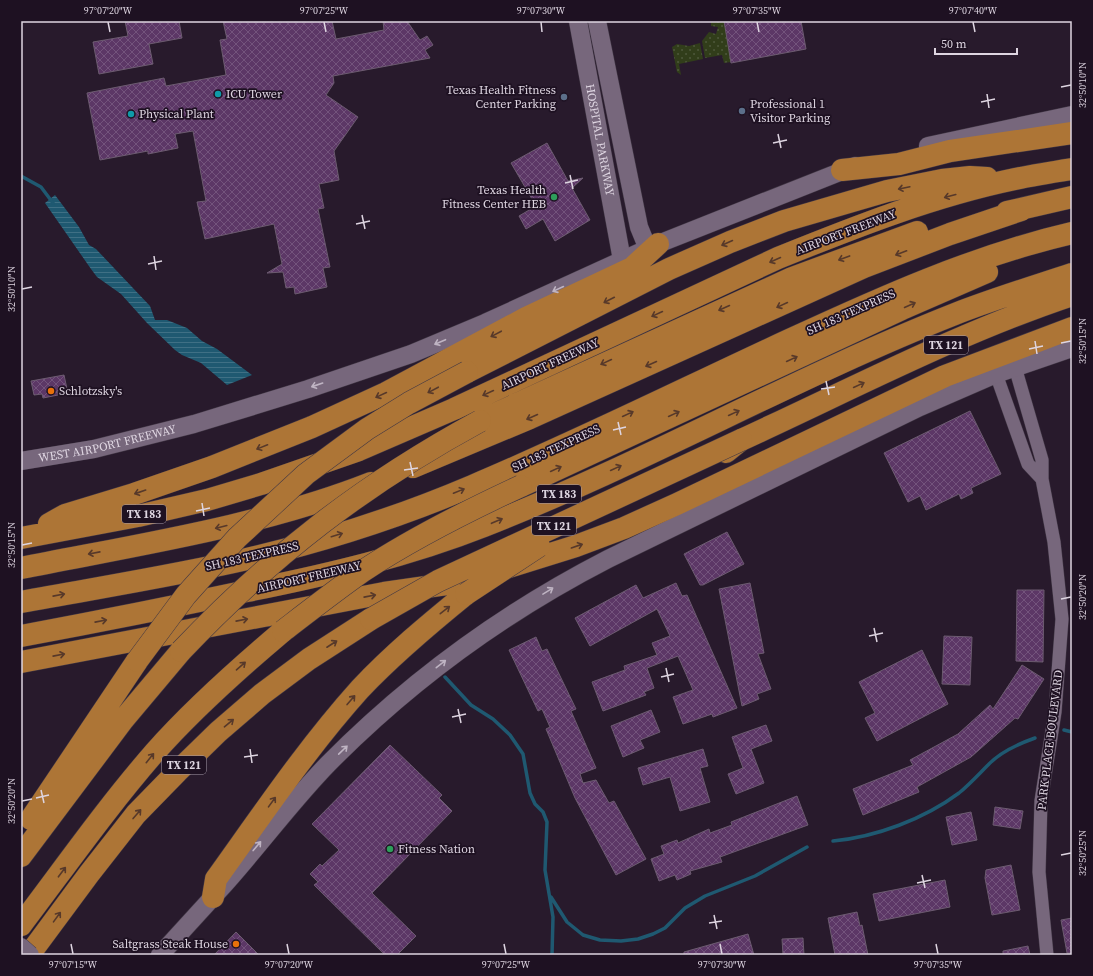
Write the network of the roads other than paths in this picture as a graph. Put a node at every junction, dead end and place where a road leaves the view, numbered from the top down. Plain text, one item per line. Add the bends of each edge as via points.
1 (578, 21) edge
2 (597, 21) edge
3 (1072, 115) edge
4 (1072, 133) edge
5 (1072, 168) edge
6 (842, 170) junction
7 (1014, 179) junction
8 (1072, 197) edge
9 (1021, 210) junction
10 (1072, 233) edge
11 (1072, 243) edge
12 (653, 246) junction
13 (622, 260) junction
14 (1072, 274) edge
15 (1072, 295) edge
16 (1072, 328) edge
17 (1072, 348) edge
18 (1015, 367) junction
19 (996, 374) junction
20 (741, 440) junction
21 (21, 461) edge
22 (1042, 479) junction
23 (23, 538) edge
24 (21, 568) edge
25 (21, 602) edge
26 (21, 636) edge
27 (21, 662) edge
28 (21, 834) edge
29 (21, 856) edge
30 (213, 897) junction
31 (21, 925) edge
32 (21, 947) edge
33 (30, 955) edge
34 (160, 955) edge
35 (1047, 955) edge

1 - 13 main road, HOSPITAL PARKWAY
2 - 12 main road, HOSPITAL PARKWAY via 639,227
3 - 6 main road via 946,141
4 - 6 highway via 950,151 899,164
5 - 7 highway, AIRPORT FREEWAY
6 - 12 main road
7 -> 23 highway, AIRPORT FREEWAY / TX 183 via 893,214 785,255 399,434 305,470 207,500
7 -> 28 highway, bridge via 970,177 942,180 886,191 784,221 669,269 467,372 367,429 306,474 237,538 186,595 138,661
8 - 9 highway
9 -> 24 highway via 864,267 530,418 437,458 353,490 304,506 204,531
9 -> 29 highway, bridge via 947,222 820,267 480,421 402,466 326,519 251,581 181,651 122,720
25 -> 10 highway, SH 183 TEXPRESS via 246,559 310,543 420,507 528,461 876,300 947,271
31 -> 11 highway, bridge via 155,752 197,708 283,631 364,571 461,514 937,293
12 - 13 main road
12 -> 23 highway via 632,268 526,318 372,399 312,427 212,467 65,515
13 -> 21 main road, WEST AIRPORT FREEWAY via 485,323 410,354 194,424 94,448
26 -> 14 highway, AIRPORT FREEWAY / TX 183 via 280,584 429,546 586,482 896,338 956,313
20 -> 15 highway, TX 121 via 976,332
27 -> 16 highway via 384,593 461,582 576,546 677,504 945,376
17 - 18 main road
18 - 19 main road
18 - 22 street, PARK PLACE BOULEVARD via 1042,460
19 - 22 street via 1028,464
30 -> 19 main road via 328,765 383,711 462,647 510,614 608,559 920,407
30 -> 20 highway, bridge via 216,879 325,730 391,658 426,625 466,594 539,546 720,458
33 -> 20 highway, TX 121, bridge via 88,874 136,814 218,732 262,694 309,659 371,619 438,581
22 - 35 street, PARK PLACE BOULEVARD via 1054,542 1062,619 1055,712 1041,801 1039,872
30 - 34 main road
32 - 33 main road, bridge

